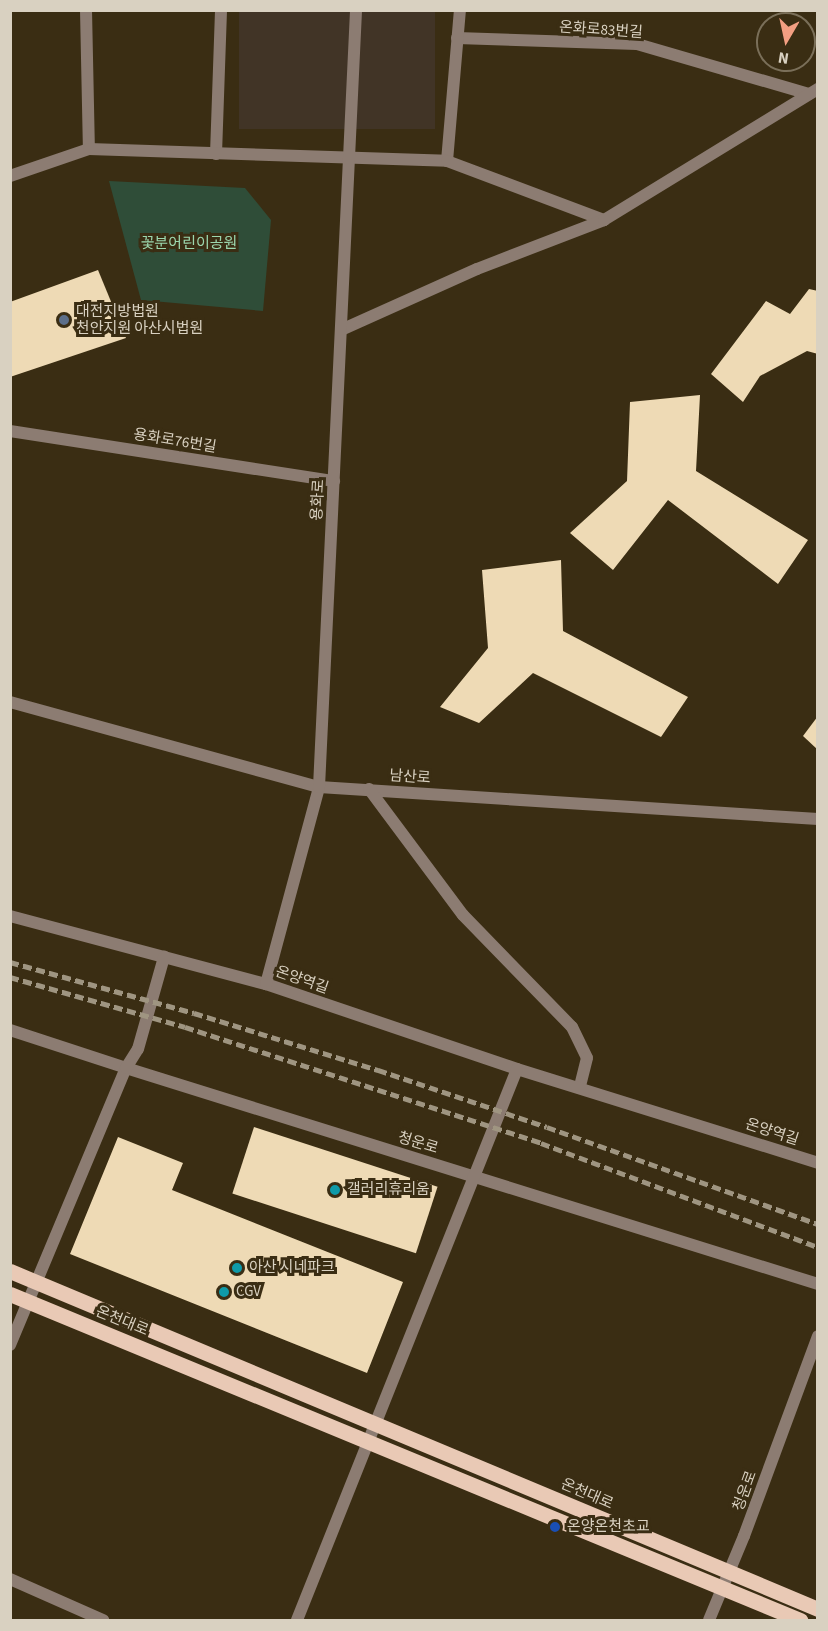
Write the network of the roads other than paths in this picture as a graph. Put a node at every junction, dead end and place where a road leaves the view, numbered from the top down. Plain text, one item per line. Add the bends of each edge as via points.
1 (86, 10) edge
2 (221, 10) edge
3 (356, 10) edge
4 (460, 10) edge
5 (457, 38) junction
6 (813, 92) edge
7 (89, 149) junction
8 (216, 154) junction
9 (349, 159) junction
10 (447, 160) junction
11 (11, 173) edge
12 (604, 220) junction
13 (341, 330) junction
14 (10, 431) edge
15 (334, 481) junction
16 (10, 702) edge
17 (319, 787) junction
18 (369, 789) junction
19 (818, 819) edge
20 (10, 916) edge
21 (164, 957) junction
22 (266, 984) junction
23 (10, 1030) edge
24 (126, 1068) junction
25 (517, 1069) junction
26 (580, 1087) junction
27 (818, 1163) edge
28 (475, 1177) junction
29 (10, 1270) edge
30 (38, 1282) junction
31 (818, 1284) edge
32 (10, 1294) edge
33 (29, 1302) junction
34 (818, 1336) edge
35 (10, 1345) edge
36 (376, 1424) junction
37 (368, 1442) junction
38 (729, 1573) junction
39 (10, 1579) edge
40 (723, 1589) junction
41 (818, 1610) edge
42 (102, 1620) edge
43 (297, 1620) edge
44 (709, 1620) edge
45 (800, 1620) edge

1 - 7 street
2 - 8 street
3 - 9 street, 용화로
4 - 5 street
5 - 6 street, 온화로83번길 via 637,44
5 - 10 street
6 - 12 street, 온화로83번길
7 - 8 street
7 - 11 street
8 - 9 street
9 - 10 street
9 - 13 street, 용화로
10 - 12 street
12 - 13 street, 온화로83번길 via 477,269
13 - 15 street, 용화로
14 - 15 street, 용화로76번길
15 - 17 street, 용화로
16 - 17 street, 남산로
17 - 18 street, 남산로
17 - 22 street, 용화로
18 - 19 street, 남산로
18 - 26 street via 463,915 572,1027 587,1058
20 - 21 street, 온양역길
21 - 22 street, 온양역길
21 - 24 street via 138,1049
22 - 25 street, 온양역길
23 - 24 street, 청운로
24 - 28 street, 청운로
24 - 30 street
25 - 26 street, 온양역길
25 - 28 street
26 - 27 street, 온양역길
28 - 31 street, 청운로
28 - 36 street
29 - 30 main road, 온천대로
30 - 33 street
30 - 36 main road, 온천대로
32 - 33 main road, 온천대로
33 - 35 street
33 - 37 main road, 온천대로
34 - 38 street, 청운로
36 - 37 street
36 - 38 main road, 온천대로
37 - 40 main road, 온천대로
37 - 43 street
38 - 40 street, 청운로
38 - 41 main road, 온천대로
39 - 42 street
40 - 44 street, 청운로
40 - 45 main road, 온천대로

